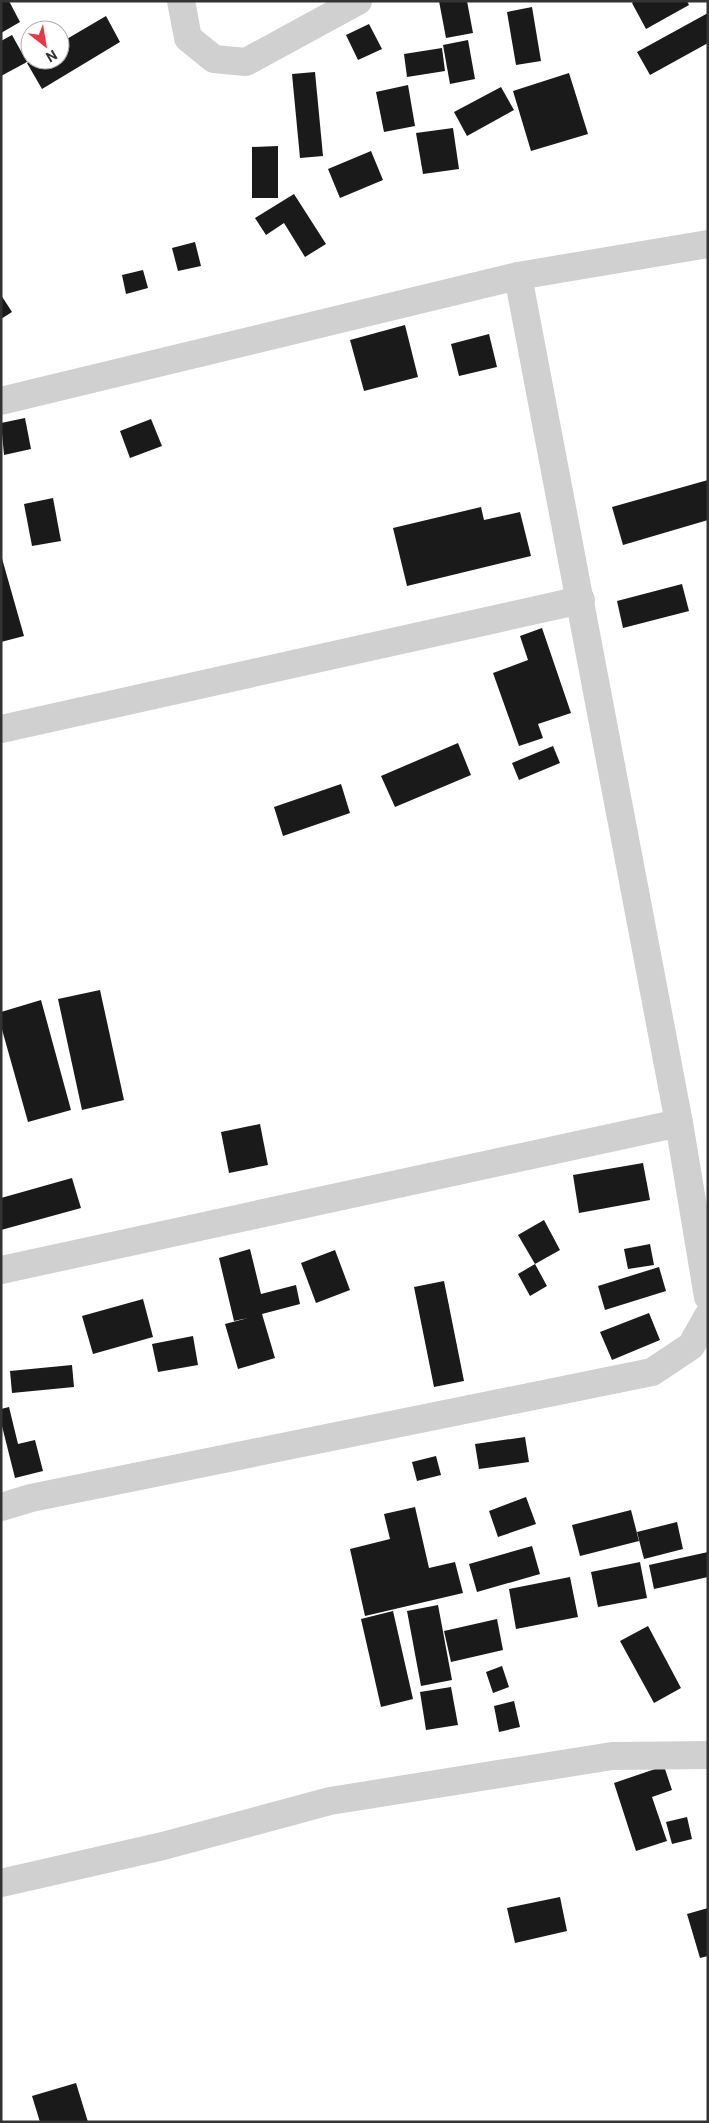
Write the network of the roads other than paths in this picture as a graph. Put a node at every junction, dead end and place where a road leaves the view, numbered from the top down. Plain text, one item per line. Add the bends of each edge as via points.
1 (181, 1) edge
2 (358, 1) edge
3 (708, 244) edge
4 (518, 276) junction
5 (1, 401) edge
6 (581, 600) junction
7 (1, 730) edge
8 (679, 1123) junction
9 (1, 1270) edge
10 (708, 1297) edge
11 (708, 1316) edge
12 (1, 1507) edge
13 (708, 1755) edge
14 (1, 1883) edge

1 - 2 street via 188,38 214,59 246,62
3 - 4 street
4 - 5 street
4 - 6 street
6 - 7 street
6 - 8 street
8 - 9 street
8 - 10 street
11 - 12 street via 692,1346 652,1372 336,1434
13 - 14 street via 612,1756 330,1801 163,1846

